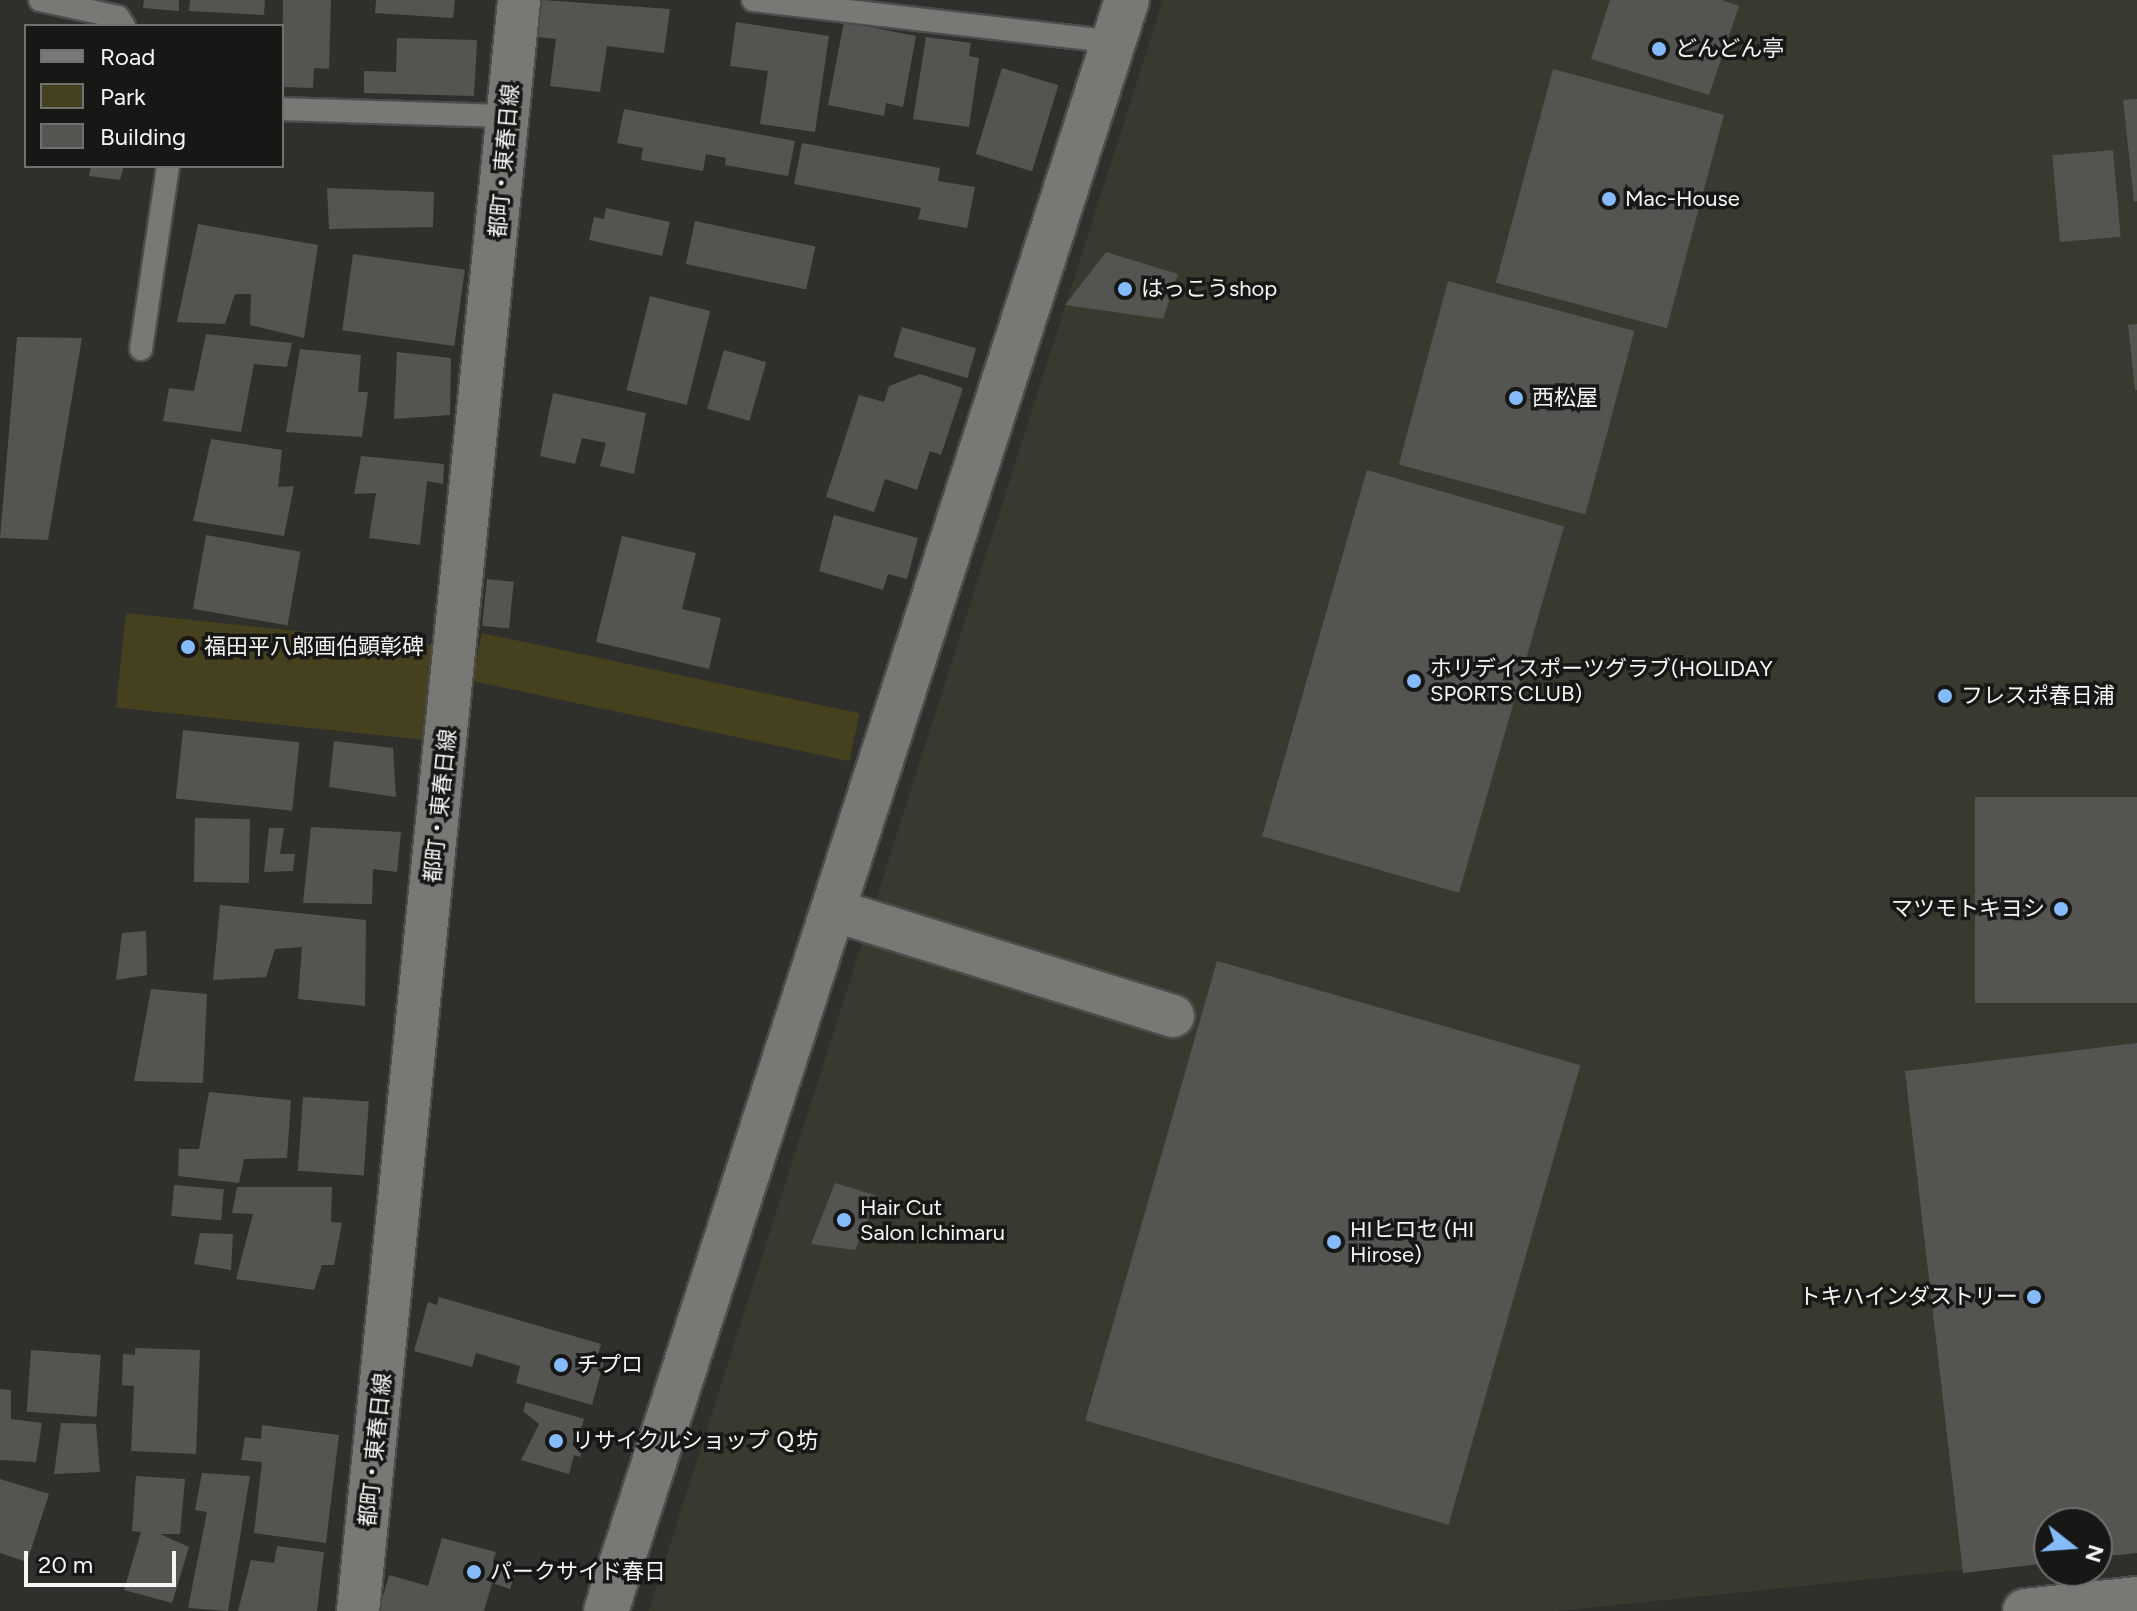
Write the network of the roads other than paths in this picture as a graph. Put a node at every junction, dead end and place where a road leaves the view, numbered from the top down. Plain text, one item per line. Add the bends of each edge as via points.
1 (40, 0) edge
2 (519, 0) edge
3 (753, 0) edge
4 (1127, 0) edge
5 (123, 24) edge
6 (1114, 42) junction
7 (284, 109) edge
8 (509, 116) junction
9 (168, 168) edge
10 (141, 349) dead end
11 (836, 911) junction
12 (1173, 1016) dead end
13 (2137, 1599) edge
14 (358, 1611) edge
15 (606, 1611) edge
16 (2025, 1611) edge

1 - 5 lane via 118,17
2 - 8 street, 都町・東春日線
3 - 6 lane
4 - 6 street
6 - 11 street
7 - 8 lane
8 - 14 street, 都町・東春日線
9 - 10 lane
11 - 12 street
11 - 15 street
13 - 16 street

